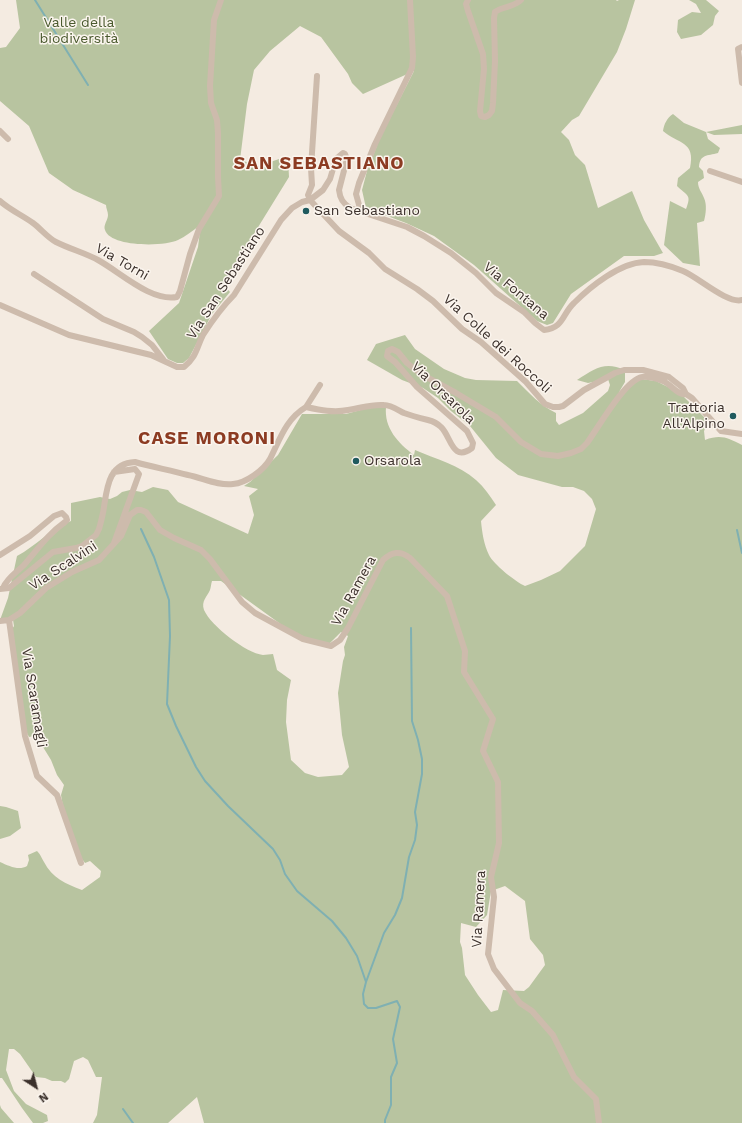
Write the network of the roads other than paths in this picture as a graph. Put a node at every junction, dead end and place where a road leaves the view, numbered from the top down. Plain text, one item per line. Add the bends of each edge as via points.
1 (222, 0) edge
2 (410, 0) edge
3 (468, 0) edge
4 (521, 0) edge
5 (742, 46) edge
6 (317, 76) dead end
7 (742, 79) edge
8 (0, 131) edge
9 (8, 139) dead end
10 (710, 171) dead end
11 (742, 182) edge
12 (310, 200) junction
13 (0, 201) edge
14 (351, 209) joint
15 (361, 212) junction
16 (34, 274) dead end
17 (742, 300) edge
18 (0, 305) edge
19 (163, 360) junction
20 (320, 385) dead end
21 (686, 394) junction
22 (306, 407) junction
23 (742, 434) edge
24 (114, 472) junction
25 (114, 543) junction
26 (0, 555) edge
27 (2, 588) edge
28 (9, 620) junction
29 (0, 621) edge
30 (81, 863) dead end
31 (598, 1123) edge

1 - 13 street, Via Torni via 214,20 210,86 211,103 217,120 220,196 199,229 177,296 151,293 142,289 98,260 55,242
2 - 15 street via 412,68 359,183 356,194
3 - 4 street via 466,4 482,54 484,69 480,111 485,117 492,111 493,103 495,12
5 - 7 street via 738,49
6 - 12 street via 312,185 308,195
8 - 9 street
10 - 11 street
12 - 14 street, Via San Sebastiano via 323,190 330,179 336,159 345,154 347,158 339,190 344,204
12 - 19 street, Via San Sebastiano via 292,208 281,220 234,295 203,336 192,360 184,367 177,367
12 - 21 street, Via Colle dei Roccoli via 339,231 369,253 385,269 433,301 462,329 481,342 526,382 545,404 553,407 563,406 590,386 624,370 643,370 669,377 683,388
14 - 15 street, Via Fontana
15 - 17 street, Via Fontana via 406,227 451,253 496,293 524,312 544,330 553,329 558,325 573,304 605,277 625,267 644,262 664,264 683,271 732,300
16 - 19 street via 103,319 142,337
18 - 19 street, Via San Sebastiano via 69,335
20 - 22 street
21 - 22 street, Via Orsarola via 680,394 658,378 642,377 629,385 581,449 558,456 541,454 521,442 496,417 421,374 392,349 388,351 387,356 417,387 467,431 473,443 472,448 464,453 458,452 449,442 441,426 387,405 332,412
21 - 23 street, Via Colle dei Roccoli via 700,406 718,429
22 - 24 street via 292,418 282,432 268,463 239,483 232,485 208,481 134,462 120,465
24 - 25 street, Via Scalvini via 135,469 139,474
24 - 27 street via 110,478 100,529 96,535 82,546 53,552 9,588
25 - 28 street, Via Scalvini via 99,560 72,572 46,588
25 - 31 street, Via Ramera via 121,536 130,515 137,510 144,511 160,530 201,550 242,602 255,613 303,639 331,646 340,640 348,628 389,555 396,552 404,553 447,596 465,651 464,672 493,719 483,751 498,782 499,843 491,877 494,897 488,954 494,969 520,1003 532,1010 553,1035 574,1077 596,1099
26 - 27 street via 30,536 54,516 62,513 66,517 67,520 49,534
28 - 29 street
28 - 30 street, Via Scaramagli via 25,736 37,776 57,795

